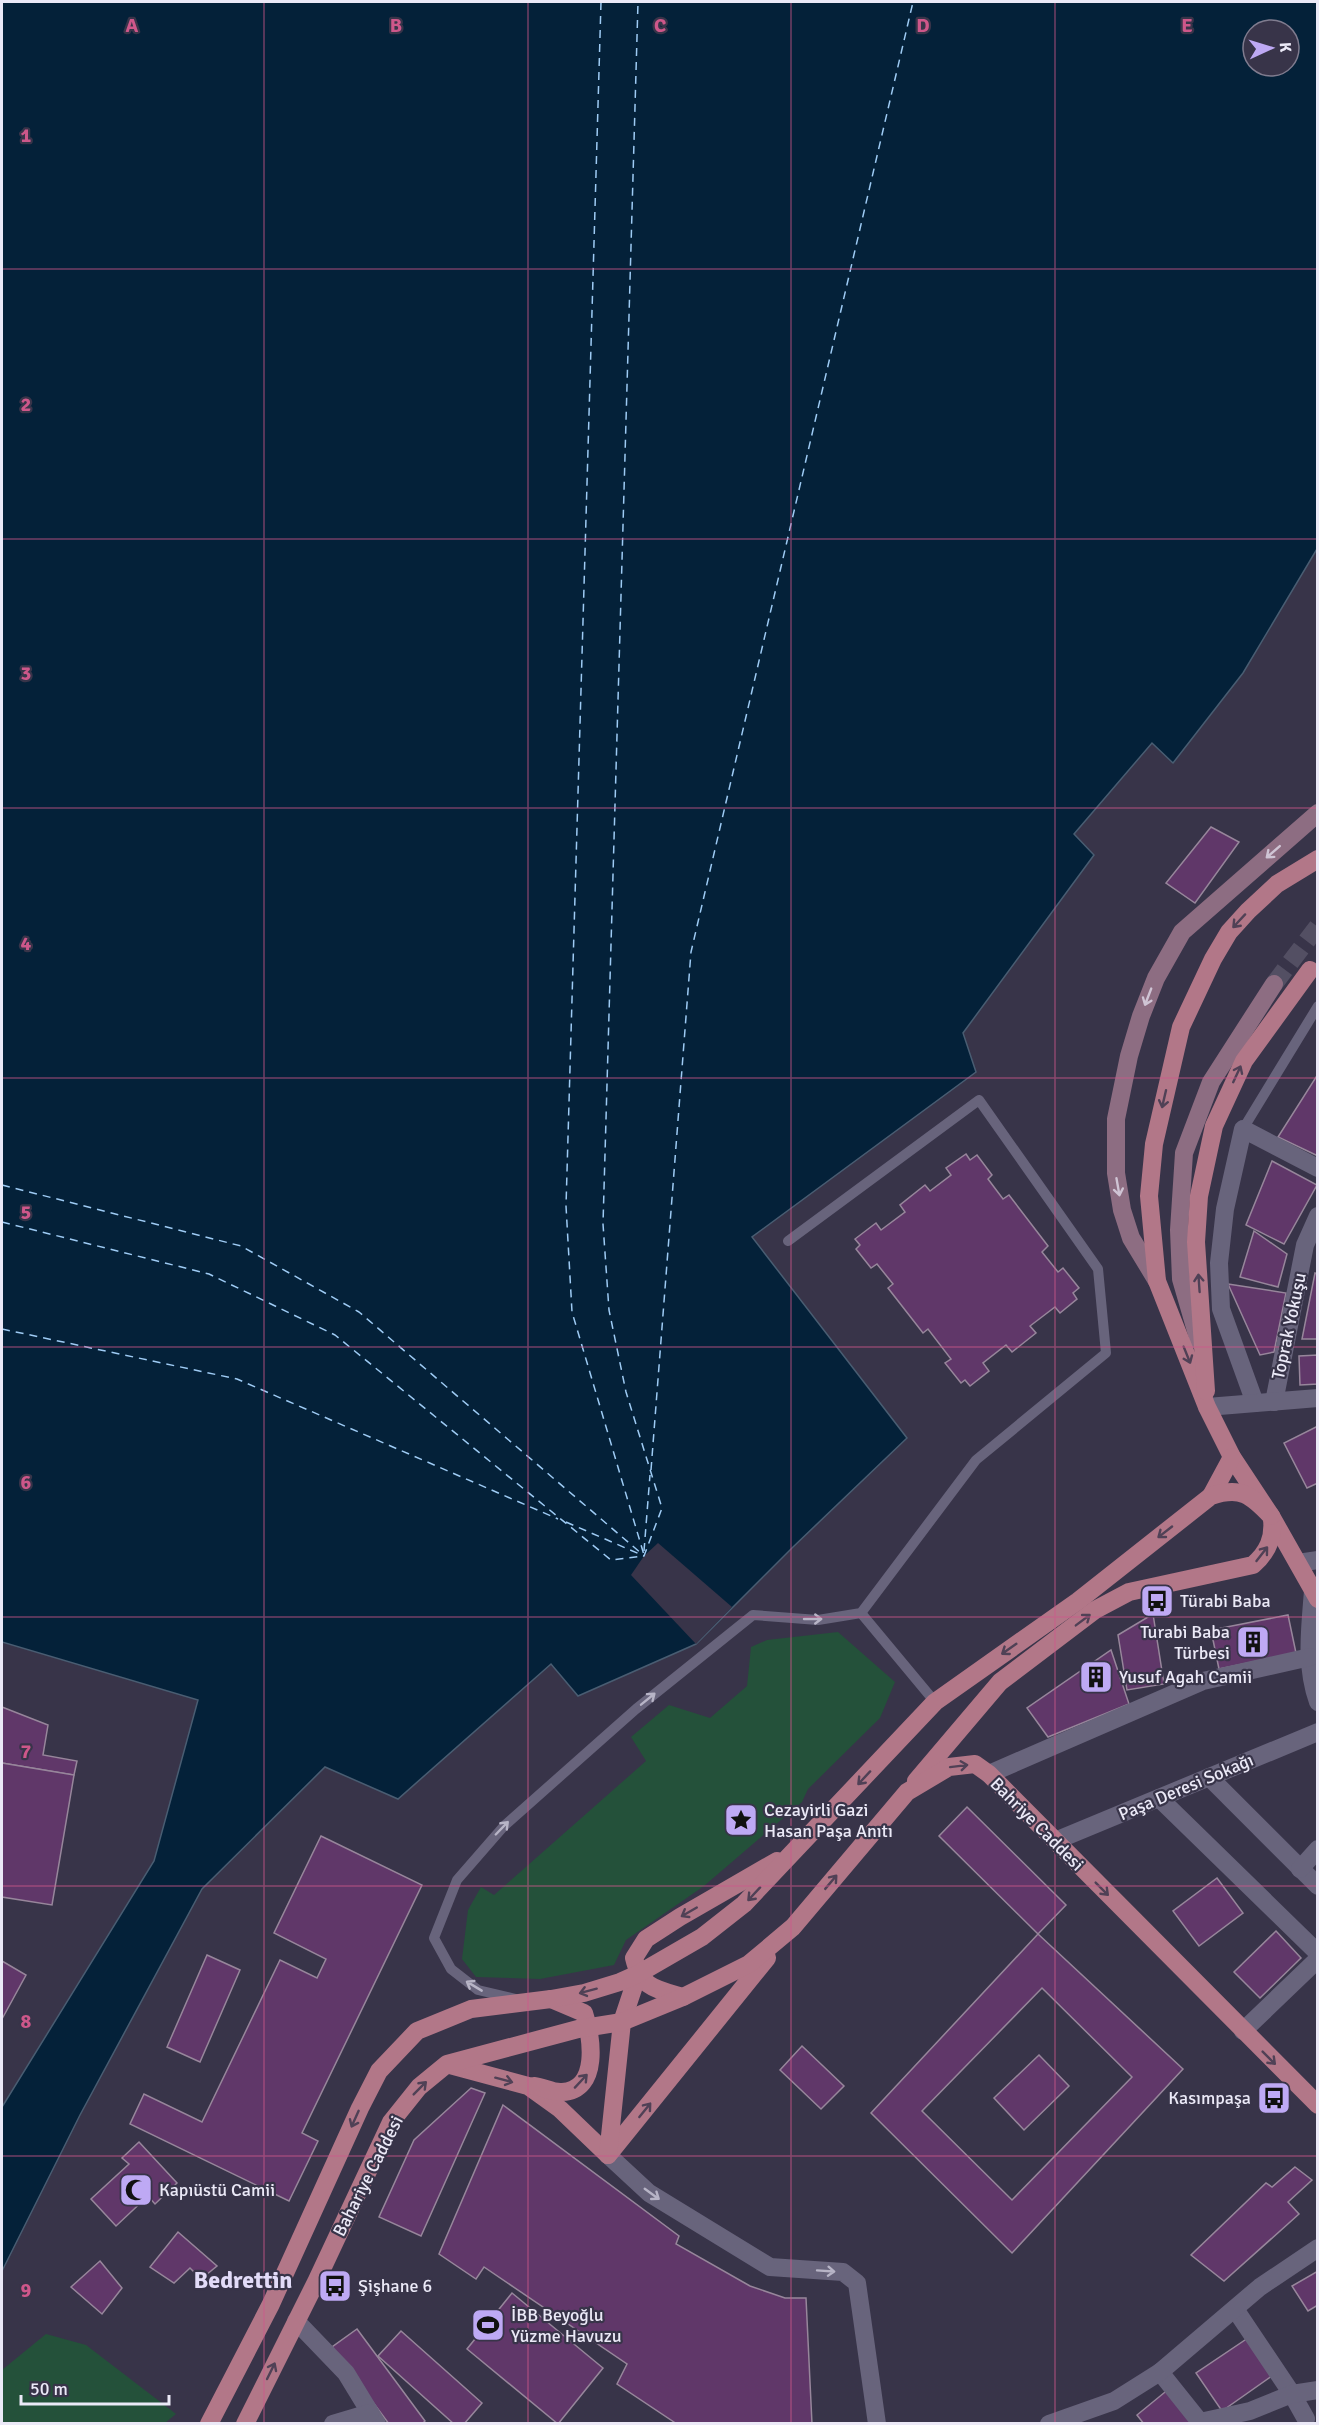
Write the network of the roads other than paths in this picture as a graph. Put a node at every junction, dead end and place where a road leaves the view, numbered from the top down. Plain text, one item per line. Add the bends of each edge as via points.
1 (1317, 813) edge
2 (1317, 859) edge
3 (1310, 969) dead end
4 (1274, 984) tunnel mouth
5 (1317, 1006) edge
6 (1243, 1129) junction
7 (1317, 1168) edge
8 (1317, 1216) edge
9 (788, 1241) dead end
10 (1157, 1281) junction
11 (1205, 1363) junction
12 (1317, 1398) edge
13 (1274, 1402) junction
14 (1255, 1403) junction
15 (1208, 1407) junction
16 (1232, 1457) junction
17 (1211, 1497) junction
18 (1271, 1516) junction
19 (1317, 1560) edge
20 (1298, 1563) junction
21 (1315, 1595) edge
22 (861, 1612) junction
23 (1310, 1657) junction
24 (935, 1702) junction
25 (1317, 1702) edge
26 (1317, 1732) edge
27 (988, 1774) junction
28 (1209, 1777) junction
29 (907, 1792) junction
30 (1159, 1798) junction
31 (1055, 1842) junction
32 (1317, 1850) edge
33 (794, 1851) junction
34 (1300, 1869) junction
35 (1317, 1886) edge
36 (793, 1927) junction
37 (1317, 1953) edge
38 (1317, 1959) edge
39 (638, 1974) junction
40 (683, 1997) junction
41 (551, 1999) junction
42 (622, 2022) junction
43 (588, 2027) junction
44 (1243, 2031) junction
45 (447, 2064) junction
46 (528, 2086) junction
47 (1317, 2105) edge
48 (608, 2155) junction
49 (1317, 2248) edge
50 (1235, 2309) junction
51 (296, 2321) junction
52 (1160, 2372) junction
53 (1317, 2390) edge
54 (1292, 2394) junction
55 (373, 2418) edge
56 (1306, 2419) dead end
57 (1053, 2423) edge
58 (209, 2424) edge
59 (245, 2424) edge
60 (333, 2424) edge
61 (877, 2424) edge

1 -> 10 street via 1182,932 1156,978 1141,1016 1116,1119 1116,1173 1131,1238
2 -> 10 main road via 1277,884 1229,932 1181,1027 1154,1144 1149,1196
11 -> 3 main road via 1196,1242 1199,1196 1214,1126 1244,1061
4 - 11 street via 1211,1082 1184,1153 1179,1230 1181,1279
5 - 6 lane
6 - 7 street
6 - 14 street via 1225,1209 1219,1263 1221,1309
8 - 13 street, Toprak Yokuşu via 1305,1245
9 - 22 lane via 979,1100 1098,1269 1106,1353 976,1460
10 -> 15 main road
11 - 15 main road
12 - 13 street
13 - 14 street
14 - 15 street
15 - 16 main road
16 - 17 main road
16 - 18 main road
17 - 18 main road via 1226,1491 1241,1492 1257,1500
17 -> 24 main road via 1078,1601
18 - 20 main road
29 -> 18 main road via 1000,1682 1095,1610 1129,1592 1252,1565 1263,1557 1270,1542
19 - 20 street
20 - 21 main road
21 - 23 street
22 - 24 lane
41 -> 22 lane via 522,2001 478,1990 451,1970 434,1938 457,1880 504,1826 636,1709 753,1615 818,1620
23 - 25 street
23 - 27 street via 1203,1681
24 -> 33 main road
26 - 28 street, Paşa Deresi Sokağı
29 -> 27 main road, Bahriye Caddesi via 949,1767 975,1764
27 - 31 main road, Bahriye Caddesi
28 - 30 street, Paşa Deresi Sokağı
28 - 34 street
36 -> 29 main road, Bahriye Caddesi
30 - 31 street, Paşa Deresi Sokağı
30 - 37 street
31 -> 44 main road, Bahriye Caddesi
32 - 34 street
33 -> 39 main road via 744,1904 702,1937
33 -> 39 main road via 646,1939 634,1958
34 - 35 street
36 - 40 main road, Bahriye Caddesi via 749,1964
48 -> 36 main road
38 - 44 street
39 - 40 main road via 651,1988
39 -> 41 main road via 584,1993
39 - 42 main road
40 - 42 main road, Bahariye Caddesi
41 - 43 main road via 584,2013
41 -> 58 main road via 471,2009 417,2031 379,2071 271,2304
42 - 43 main road, Bahariye Caddesi
42 - 48 main road
43 - 45 main road, Bahariye Caddesi
46 -> 43 main road via 563,2092 584,2082 590,2071
44 -> 47 main road, Bahriye Caddesi
45 -> 46 main road
51 -> 45 main road, Bahariye Caddesi via 391,2122 419,2088
46 - 48 main road via 560,2109
48 -> 61 street via 649,2193 770,2267 843,2272 857,2283
49 - 50 street
50 - 52 street
50 - 54 street
51 - 55 street via 346,2373
59 -> 51 main road, Bahariye Caddesi
52 - 54 street via 1200,2422 1250,2411
52 - 57 street via 1114,2401
53 - 54 street
54 - 56 street
55 - 60 street

